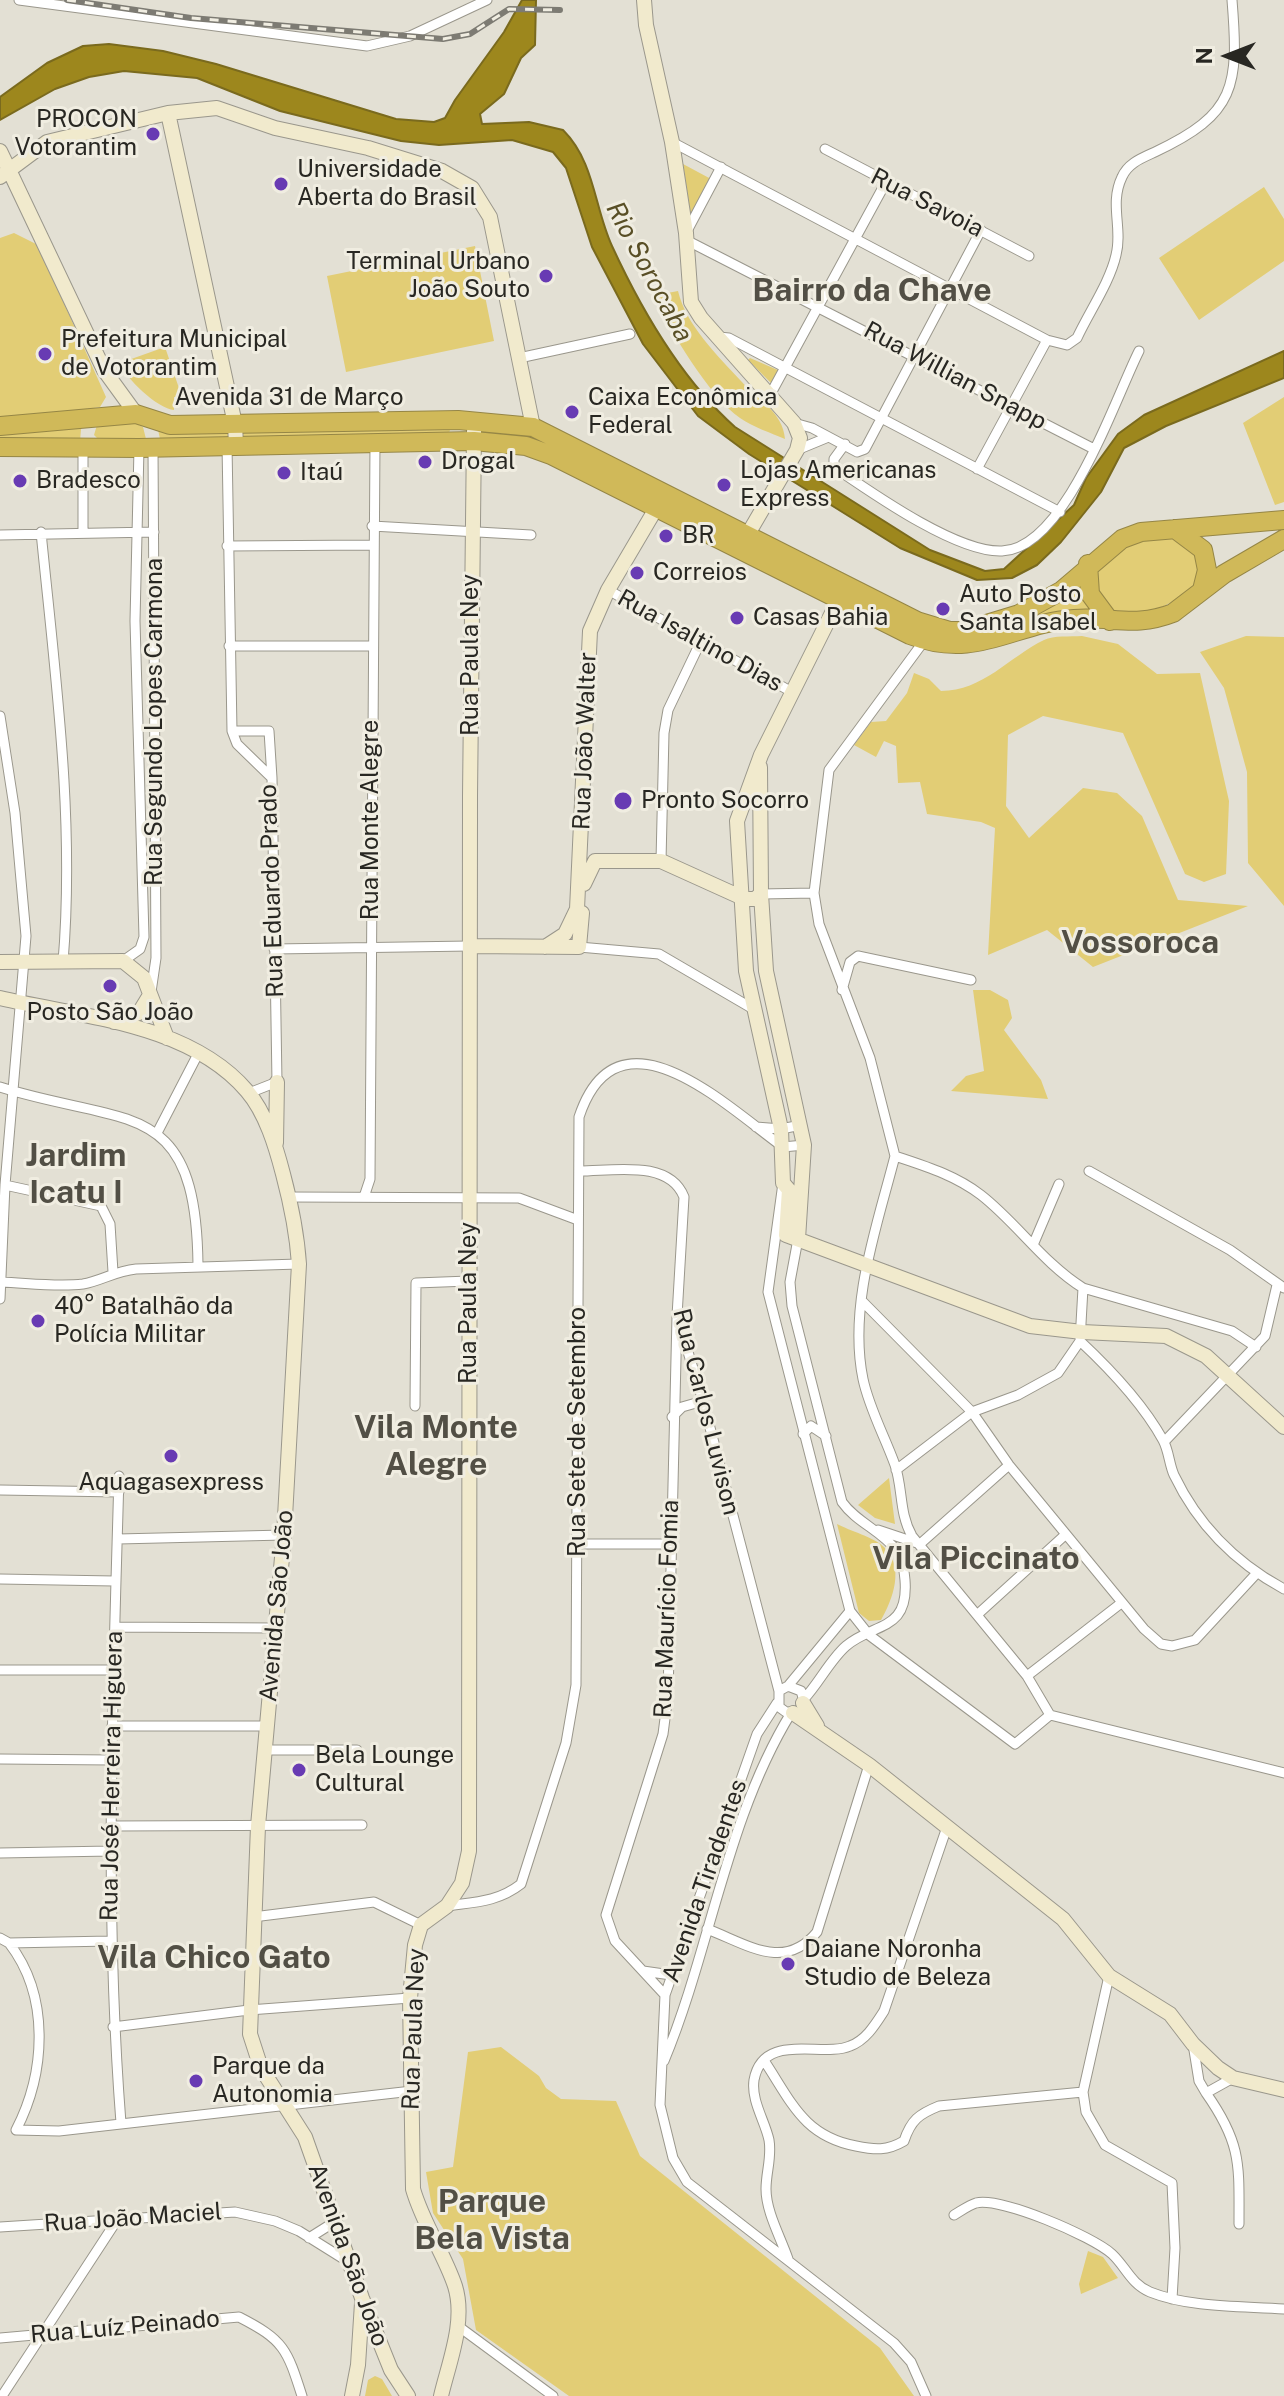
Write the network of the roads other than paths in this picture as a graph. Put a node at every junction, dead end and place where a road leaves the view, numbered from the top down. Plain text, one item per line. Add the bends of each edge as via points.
1 (19, 0) edge
2 (487, 0) edge
3 (644, 0) edge
4 (1232, 0) edge
5 (168, 113) junction
6 (672, 142) junction
7 (825, 149) dead end
8 (0, 151) edge
9 (721, 167) junction
10 (4, 172) edge
11 (886, 182) junction
12 (981, 230) junction
13 (686, 237) junction
14 (856, 238) junction
15 (1029, 256) dead end
16 (950, 289) junction
17 (821, 306) junction
18 (630, 334) dead end
19 (717, 337) junction
20 (1047, 340) junction
21 (1139, 351) dead end
22 (915, 356) junction
23 (519, 358) junction
24 (785, 369) junction
25 (770, 395) junction
26 (1011, 406) junction
27 (136, 414) junction
28 (100, 416) junction
29 (882, 419) junction
30 (475, 420) junction
31 (794, 423) junction
32 (235, 424) junction
33 (0, 426) edge
34 (533, 427) junction
35 (826, 438) junction
36 (474, 441) junction
37 (375, 443) junction
38 (511, 444) junction
39 (845, 444) junction
40 (232, 445) junction
41 (0, 447) edge
42 (83, 448) junction
43 (146, 448) junction
44 (1094, 449) junction
45 (796, 452) junction
46 (977, 469) junction
47 (661, 502) junction
48 (1060, 512) junction
49 (1284, 520) edge
50 (372, 526) junction
51 (1175, 529) junction
52 (41, 532) junction
53 (83, 532) junction
54 (137, 532) junction
55 (154, 532) junction
56 (0, 535) edge
57 (471, 535) junction
58 (531, 535) dead end
59 (1284, 539) edge
60 (372, 545) junction
61 (756, 545) junction
62 (227, 546) junction
63 (1088, 564) junction
64 (608, 590) junction
65 (1202, 590) junction
66 (843, 592) junction
67 (1110, 621) junction
68 (701, 641) junction
69 (924, 641) junction
70 (229, 646) junction
71 (371, 646) junction
72 (792, 692) junction
73 (0, 716) edge
74 (232, 731) junction
75 (761, 755) junction
76 (272, 778) junction
77 (581, 846) junction
78 (595, 861) junction
79 (661, 861) junction
80 (814, 893) junction
81 (761, 894) junction
82 (739, 895) junction
83 (143, 940) junction
84 (156, 940) junction
85 (470, 946) junction
86 (371, 947) junction
87 (545, 947) junction
88 (579, 947) junction
89 (274, 949) junction
90 (25, 961) junction
91 (123, 961) junction
92 (0, 962) edge
93 (63, 962) junction
94 (971, 980) dead end
95 (842, 990) junction
96 (150, 995) junction
97 (0, 998) edge
98 (19, 1002) junction
99 (755, 1010) junction
100 (773, 1014) junction
101 (112, 1022) junction
102 (167, 1038) junction
103 (199, 1052) junction
104 (277, 1082) junction
105 (0, 1087) edge
106 (14, 1091) junction
107 (249, 1093) junction
108 (801, 1125) junction
109 (756, 1127) junction
110 (781, 1129) junction
111 (157, 1133) junction
112 (804, 1145) junction
113 (276, 1147) junction
114 (783, 1147) junction
115 (895, 1156) junction
116 (579, 1171) junction
117 (1089, 1171) dead end
118 (783, 1183) junction
119 (1059, 1184) dead end
120 (5, 1185) junction
121 (289, 1197) junction
122 (364, 1197) junction
123 (470, 1197) junction
124 (578, 1220) junction
125 (798, 1239) junction
126 (1033, 1245) junction
127 (299, 1264) junction
128 (867, 1264) junction
129 (198, 1265) junction
130 (113, 1272) junction
131 (469, 1281) junction
132 (1, 1282) edge
133 (1281, 1287) edge
134 (1083, 1288) junction
135 (0, 1299) edge
136 (863, 1302) junction
137 (677, 1316) junction
138 (1081, 1337) junction
139 (1256, 1347) junction
140 (1228, 1377) junction
141 (703, 1401) junction
142 (415, 1406) dead end
143 (972, 1412) junction
144 (672, 1417) junction
145 (1284, 1427) edge
146 (803, 1434) junction
147 (826, 1436) junction
148 (1164, 1442) junction
149 (1009, 1465) junction
150 (896, 1470) junction
151 (119, 1476) dead end
152 (0, 1490) edge
153 (119, 1492) junction
154 (873, 1528) junction
155 (284, 1535) junction
156 (1065, 1535) junction
157 (118, 1539) junction
158 (578, 1544) junction
159 (668, 1544) junction
160 (920, 1544) junction
161 (1256, 1574) junction
162 (0, 1579) edge
163 (114, 1581) junction
164 (1284, 1589) edge
165 (1120, 1604) junction
166 (850, 1611) junction
167 (978, 1614) junction
168 (115, 1627) junction
169 (275, 1628) junction
170 (869, 1635) junction
171 (0, 1670) edge
172 (112, 1670) junction
173 (1027, 1676) junction
174 (788, 1686) junction
175 (779, 1691) junction
176 (777, 1703) junction
177 (798, 1707) junction
178 (1050, 1715) junction
179 (112, 1726) junction
180 (266, 1726) junction
181 (266, 1750) junction
182 (357, 1750) dead end
183 (0, 1759) edge
184 (112, 1760) junction
185 (869, 1765) junction
186 (1284, 1773) edge
187 (362, 1825) dead end
188 (111, 1826) junction
189 (258, 1826) junction
190 (947, 1827) junction
191 (111, 1851) junction
192 (0, 1853) edge
193 (447, 1906) junction
194 (253, 1917) junction
195 (421, 1925) junction
196 (707, 1929) junction
197 (4, 1940) edge
198 (110, 1941) junction
199 (643, 1971) junction
200 (671, 1975) junction
201 (1109, 1976) junction
202 (665, 1995) junction
203 (410, 1998) junction
204 (249, 2010) junction
205 (661, 2020) junction
206 (679, 2025) junction
207 (113, 2027) junction
208 (1193, 2044) junction
209 (765, 2062) junction
210 (661, 2068) junction
211 (1233, 2078) junction
212 (1284, 2090) edge
213 (412, 2091) junction
214 (1083, 2092) junction
215 (1206, 2093) junction
216 (286, 2105) junction
217 (121, 2123) junction
218 (954, 2215) dead end
219 (117, 2220) junction
220 (337, 2220) junction
221 (1239, 2224) dead end
222 (0, 2227) edge
223 (309, 2238) junction
224 (789, 2260) junction
225 (347, 2261) junction
226 (362, 2298) junction
227 (1172, 2299) junction
228 (1284, 2309) edge
229 (458, 2326) junction
230 (44, 2334) junction
231 (0, 2338) edge
232 (358, 2365) junction
233 (391, 2370) junction
234 (2, 2396) edge
235 (302, 2396) edge
236 (352, 2396) edge
237 (408, 2396) edge
238 (441, 2396) edge
239 (553, 2396) edge
240 (926, 2396) edge

1 - 2 street via 367,46 410,36
3 - 6 main road
4 - 20 street via 1234,58 1230,88 1220,108 1194,134 1133,163 1123,174 1114,201 1116,257 1077,338 1067,345
5 - 10 main road via 47,142
5 - 23 main road via 217,108 275,128 410,160 465,183 490,217
5 - 32 main road
6 - 9 street
6 - 13 main road
7 - 11 street, Rua Savoia
8 - 10 main road
9 - 13 street
9 - 14 street
10 - 27 main road via 104,370
11 - 12 street, Rua Savoia
11 - 14 street
12 - 15 street, Rua Savoia
12 - 16 street
13 - 17 street, Rua Willian Snapp
13 - 19 main road via 691,302
14 - 16 street
14 - 17 street
16 - 20 street
16 - 22 street
17 - 22 street, Rua Willian Snapp
17 - 24 street
18 - 23 street
19 - 24 street via 729,338
19 - 25 main road
20 - 26 street
21 - 44 street
22 - 26 street, Rua Willian Snapp
22 - 29 street
23 - 34 main road
24 - 25 street
24 - 29 street
25 - 31 main road
26 - 44 street, Rua Willian Snapp
26 - 46 street
27 - 28 highway, Avenida 31 de Março
27 - 32 highway, Avenida 31 de Março via 170,425
27 - 43 highway via 149,430
28 - 33 highway, Avenida 31 de Março
28 - 42 highway via 87,429
29 - 39 street via 861,452
29 - 46 street
30 - 32 highway, Avenida 31 de Março
30 - 34 highway, Avenida 31 de Março
30 - 36 main road, Rua Paula Ney
31 - 35 street
31 - 45 main road via 800,438
32 - 40 main road
34 - 38 highway
34 - 47 highway
35 - 39 street
35 - 45 street
36 - 37 highway, Avenida 31 de Março
36 - 38 highway, Avenida 31 de Março
36 - 57 main road, Rua Paula Ney
37 - 40 highway, Avenida 31 de Março
37 - 50 street, Rua Monte Alegre
38 - 47 highway, Avenida 31 de Março via 551,455
39 - 48 street via 834,467 894,507 976,546 1018,549
40 - 43 highway, Avenida 31 de Março
40 - 62 street
41 - 42 highway, Avenida 31 de Março
42 - 43 highway, Avenida 31 de Março
42 - 53 street
43 - 54 street
43 - 55 street, Rua Segundo Lopes Carmona
44 - 48 street
45 - 61 main road via 778,483
46 - 48 street
47 - 61 highway
47 - 61 highway
47 - 64 main road, Rua João Walter
49 - 51 highway
50 - 57 street
50 - 60 street, Rua Monte Alegre
51 - 63 highway via 1122,539
51 - 65 highway via 1203,550 1207,570
52 - 53 street
52 - 56 street
52 - 93 street via 63,761
53 - 54 street
54 - 55 street
54 - 83 street
55 - 84 street, Rua Segundo Lopes Carmona
57 - 58 street
57 - 85 main road, Rua Paula Ney
59 - 65 highway
60 - 62 street
60 - 71 street, Rua Monte Alegre
61 - 66 highway
62 - 70 street
63 - 66 highway via 1041,604 963,631 917,621
63 - 67 highway via 1090,594
64 - 68 street, Rua Isaltino Dias
64 - 77 main road, Rua João Walter via 590,631 586,662
65 - 67 highway via 1159,618
66 - 69 highway
66 - 72 main road
67 - 69 highway via 1070,619 975,644
68 - 72 street, Rua Isaltino Dias
68 - 79 street via 668,710
69 - 80 street via 829,770
70 - 71 street
70 - 74 street
71 - 86 street, Rua Monte Alegre
72 - 75 main road
73 - 90 street via 15,813
74 - 76 street, Rua Eduardo Prado via 237,744
74 - 76 street via 269,731
75 - 81 main road
75 - 82 main road via 737,821
76 - 89 street, Rua Eduardo Prado
77 - 78 main road, Rua João Walter
77 - 87 main road, Rua João Walter via 573,924
78 - 79 main road
78 - 88 main road, Rua João Walter via 585,880
79 - 82 main road
80 - 81 street
80 - 95 street
81 - 82 main road via 749,900
81 - 100 main road
82 - 99 main road
83 - 84 street
83 - 91 street via 140,949
84 - 96 street, Rua Segundo Lopes Carmona
85 - 86 street
85 - 87 main road
85 - 123 main road, Rua Paula Ney
86 - 89 street
86 - 122 street, Rua Monte Alegre via 370,1179
87 - 88 main road
88 - 99 street via 659,954
89 - 104 street, Rua Eduardo Prado
90 - 92 main road
90 - 93 main road
90 - 98 street
91 - 93 main road
91 - 96 main road via 140,973
94 - 95 street via 858,956 850,962
95 - 115 street via 870,1058
96 - 101 main road via 139,1013
96 - 102 main road
97 - 98 main road, Avenida São João
98 - 101 main road, Avenida São João
98 - 106 street
99 - 100 main road via 768,1008
99 - 110 main road
100 - 108 main road
101 - 102 main road, Avenida São João
102 - 103 main road, Avenida São João
103 - 107 main road, Avenida São João via 224,1067
103 - 111 street
104 - 107 street
104 - 113 main road
105 - 106 street
106 - 111 street via 135,1120
106 - 120 street
107 - 113 main road, Avenida São João
108 - 110 street
108 - 112 main road
109 - 110 street
109 - 114 street, Rua Sete de Setembro
109 - 116 street, Rua Sete de Setembro via 668,1068 631,1062 608,1071 586,1094 579,1117
110 - 114 main road
111 - 129 street via 190,1181 198,1218
112 - 114 street
112 - 125 main road
113 - 121 main road, Avenida São João
114 - 118 main road
115 - 126 street via 981,1195
115 - 128 street
116 - 124 street, Rua Sete de Setembro
116 - 137 street, Rua Carlos Luvison via 665,1173 679,1184 686,1212
117 - 133 street via 1230,1250
118 - 125 main road via 789,1190 784,1229
118 - 146 street via 768,1292
119 - 126 street
120 - 130 street via 101,1206 110,1224
120 - 132 street
121 - 122 street
121 - 127 main road, Avenida São João
122 - 123 street
123 - 124 street via 519,1198
123 - 131 main road, Rua Paula Ney
124 - 158 street, Rua Sete de Setembro
125 - 128 main road
125 - 147 street via 790,1282 792,1306
126 - 134 street
127 - 129 street
127 - 155 main road, Avenida São João
128 - 136 street
128 - 138 main road via 1030,1326
129 - 130 street
130 - 132 street via 81,1284
131 - 142 street via 416,1283
131 - 193 main road, Rua Paula Ney via 469,1851 462,1883
132 - 135 street
133 - 139 street via 1265,1336
134 - 138 street
134 - 139 street via 1232,1331
136 - 143 street
136 - 150 street via 863,1381
137 - 141 street, Rua Carlos Luvison
137 - 144 street, Rua Maurício Fomia
138 - 140 main road via 1166,1336 1206,1356
138 - 143 street via 1058,1373
138 - 148 street
139 - 140 street
140 - 145 main road
140 - 148 street
141 - 144 street via 682,1407
141 - 175 street, Rua Carlos Luvison
143 - 149 street
143 - 150 street
144 - 159 street, Rua Maurício Fomia
146 - 147 street via 811,1426
146 - 166 street
147 - 154 street via 842,1502 853,1518
148 - 161 street via 1191,1508
149 - 156 street
149 - 160 street
150 - 160 street via 904,1522
151 - 153 street, Rua José Herreira Higuera
152 - 153 street
153 - 157 street, Rua José Herreira Higuera
154 - 160 street
154 - 170 street, Avenida Tiradentes via 897,1551 906,1589 898,1616
155 - 157 street
155 - 169 main road, Avenida São João
156 - 165 street
156 - 167 street
157 - 163 street, Rua José Herreira Higuera
158 - 159 street
158 - 193 street, Rua Sete de Setembro via 571,1723 521,1884 492,1900
159 - 199 street, Rua Maurício Fomia via 663,1734 606,1915 615,1941
160 - 167 street
161 - 164 street
161 - 165 street via 1195,1640 1172,1646 1161,1644
162 - 163 street
163 - 168 street, Rua José Herreira Higuera
165 - 173 street
166 - 170 street
166 - 174 street
167 - 173 street
168 - 169 street
168 - 172 street, Rua José Herreira Higuera
169 - 180 main road, Avenida São João
170 - 177 street, Avenida Tiradentes via 845,1647
170 - 178 street via 1015,1744
171 - 172 street
172 - 179 street, Rua José Herreira Higuera
173 - 178 street
174 - 175 street
174 - 177 street via 797,1688
175 - 176 street
176 - 177 street via 782,1710
176 - 200 street, Avenida Tiradentes via 757,1734
177 - 185 main road
177 - 196 street, Avenida Tiradentes via 763,1766
178 - 186 street
179 - 180 street
179 - 184 street, Rua José Herreira Higuera
180 - 181 main road, Avenida São João
181 - 182 street
181 - 189 main road, Avenida São João
183 - 184 street
184 - 188 street, Rua José Herreira Higuera
185 - 190 main road
185 - 196 street via 817,1932 805,1946 792,1953 771,1953
187 - 189 street
188 - 189 street
188 - 191 street, Rua José Herreira Higuera
189 - 194 main road, Avenida São João
190 - 201 main road via 1063,1919
190 - 209 street via 884,2011 873,2029 850,2047 790,2048
191 - 192 street
191 - 198 street, Rua José Herreira Higuera
193 - 195 main road, Rua Paula Ney
194 - 195 street via 374,1902
194 - 204 main road, Avenida São João
195 - 203 main road, Rua Paula Ney
196 - 206 street, Avenida Tiradentes
197 - 198 street
197 - 217 street via 30,1980 40,2029 38,2071 16,2130
198 - 207 street, Rua José Herreira Higuera
199 - 200 street
199 - 202 street, Rua Maurício Fomia
200 - 202 street, Avenida Tiradentes
201 - 208 main road via 1170,2014
201 - 214 street
202 - 205 street, Avenida Tiradentes
203 - 204 street
203 - 213 main road, Rua Paula Ney
204 - 207 street
204 - 216 main road, Avenida São João via 254,2052
205 - 206 street
205 - 210 street, Avenida Tiradentes
206 - 210 street, Avenida Tiradentes
207 - 217 street, Rua José Herreira Higuera
208 - 211 main road
208 - 215 street
209 - 214 street via 813,2130 831,2141 878,2150 904,2141 919,2114 939,2106
209 - 224 street via 754,2079 771,2154 766,2192
210 - 224 street, Avenida Tiradentes via 660,2105 673,2158 687,2182
211 - 212 main road
211 - 215 street
213 - 216 street
213 - 229 main road, Rua Paula Ney via 413,2189 455,2287
214 - 227 street via 1094,2133 1105,2145 1172,2183
215 - 221 street via 1223,2117 1239,2161
216 - 217 street
216 - 220 main road, Avenida São João via 305,2137
218 - 227 street via 986,2202 1023,2212 1097,2244 1115,2256 1136,2284
219 - 222 street, Rua João Maciel
219 - 223 street, Rua João Maciel via 235,2212 275,2221
219 - 230 street
220 - 223 street
220 - 225 main road, Avenida São João
223 - 225 street, Rua João Maciel
224 - 240 street, Avenida Tiradentes via 894,2343 911,2362
225 - 226 main road, Avenida São João
226 - 232 main road
226 - 233 main road, Avenida São João
227 - 228 street
229 - 238 main road, Rua Paula Ney
229 - 239 street
230 - 231 street, Rua Luíz Peinado
230 - 234 street
230 - 235 street, Rua Luíz Peinado via 239,2317 263,2329 288,2353
232 - 233 main road, Avenida São João
232 - 236 main road
233 - 237 main road, Avenida São João

